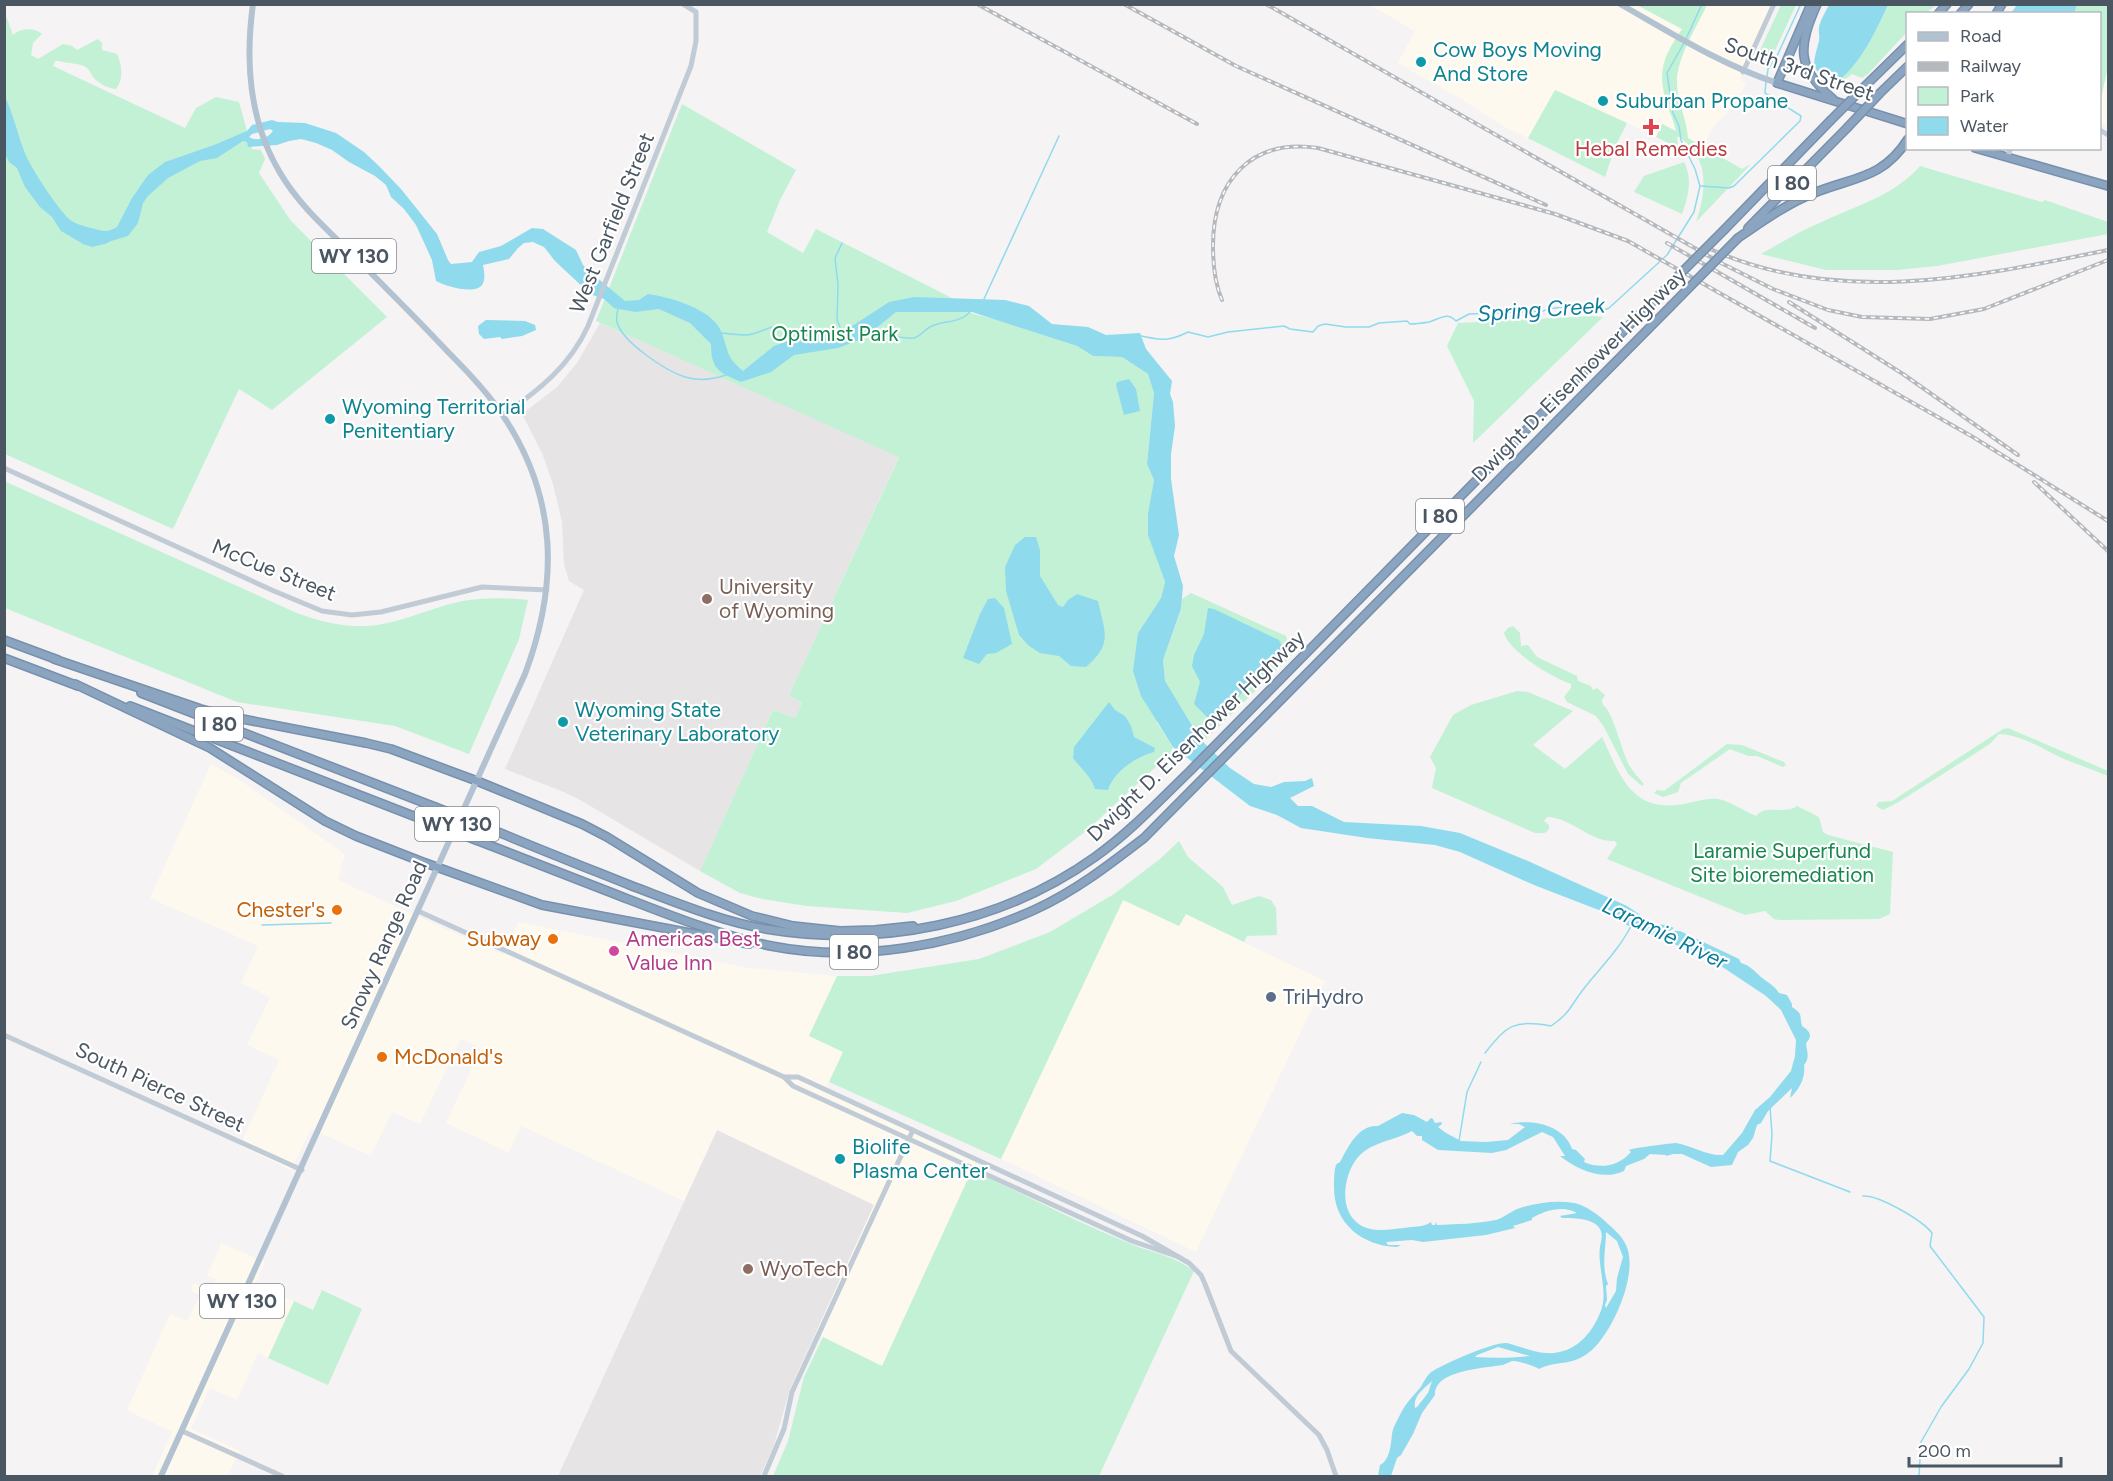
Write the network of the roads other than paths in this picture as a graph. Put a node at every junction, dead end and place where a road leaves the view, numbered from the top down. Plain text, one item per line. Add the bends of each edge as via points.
1 (253, 4) edge
2 (683, 4) edge
3 (1620, 4) edge
4 (1774, 4) edge
5 (1815, 6) edge
6 (1906, 46) edge
7 (1906, 68) edge
8 (1743, 72) junction
9 (1777, 83) junction
10 (1835, 101) junction
11 (1906, 123) edge
12 (1906, 142) edge
13 (1906, 149) edge
14 (1983, 150) edge
15 (2010, 150) edge
16 (1898, 154) junction
17 (2007, 157) junction
18 (2109, 186) edge
19 (1738, 238) junction
20 (503, 415) junction
21 (4, 468) edge
22 (547, 590) junction
23 (4, 640) edge
24 (4, 658) edge
25 (54, 659) junction
26 (75, 684) junction
27 (477, 781) junction
28 (438, 867) junction
29 (418, 911) junction
30 (963, 919) junction
31 (771, 946) junction
32 (4, 1035) edge
33 (784, 1077) junction
34 (913, 1130) junction
35 (909, 1139) junction
36 (302, 1170) junction
37 (1179, 1257) junction
38 (182, 1431) junction
39 (161, 1476) edge
40 (282, 1476) edge
41 (764, 1476) edge
42 (1336, 1476) edge

1 - 20 main road, Snowy Range Road / WY 130 via 248,52 253,99 274,160 300,202 449,352
2 - 20 street, West Garfield Street via 696,12 692,66 594,313 561,369
3 - 8 main road, South 3rd Street
4 - 8 street
5 - 9 highway
5 - 10 highway via 1803,57 1817,85
6 - 30 highway, Dwight D. Eisenhower Highway / I 80, bridge via 1127,832 1042,889
7 - 19 highway, Dwight D. Eisenhower Highway / I 80, bridge
8 - 9 main road, South 3rd Street
9 - 10 highway, South 3rd Street
10 - 11 highway, South 3rd Street
12 - 16 highway
13 - 16 highway
14 - 17 highway
15 - 17 street
16 - 19 highway via 1878,170 1783,208
17 - 18 highway
19 - 31 highway, Dwight D. Eisenhower Highway / I 80, bridge via 1200,783 1144,838 1107,866 1034,910 952,938 873,951
20 - 22 main road, Snowy Range Road / WY 130 via 539,495 547,539
21 - 22 street, McCue Street via 322,611 352,615 381,612 482,587
22 - 27 main road, Snowy Range Road / WY 130 via 532,655
23 - 25 highway, Dwight D. Eisenhower Highway / I 80
24 - 26 highway, Dwight D. Eisenhower Highway / I 80
25 - 27 highway via 201,709 366,742
25 - 30 highway, Dwight D. Eisenhower Highway / I 80, bridge via 709,914 766,928 856,936
26 - 28 highway via 210,748 325,821
26 - 31 highway, Dwight D. Eisenhower Highway / I 80, bridge via 663,913
27 - 28 main road, Snowy Range Road / WY 130
27 - 30 highway via 582,824 689,888 752,916 840,931
28 - 29 main road, Snowy Range Road / WY 130
28 - 31 highway via 542,905
29 - 33 street
29 - 36 main road, Snowy Range Road / WY 130
32 - 36 street, South Pierce Street
33 - 34 street via 798,1077
33 - 35 street via 793,1086
34 - 35 street
34 - 37 street via 1133,1231
35 - 37 street via 1132,1241
35 - 41 street via 792,1392 784,1429
36 - 38 main road, Snowy Range Road / WY 130
37 - 42 street via 1201,1275 1231,1352 1319,1436
38 - 39 main road, Snowy Range Road / WY 130
38 - 40 street

